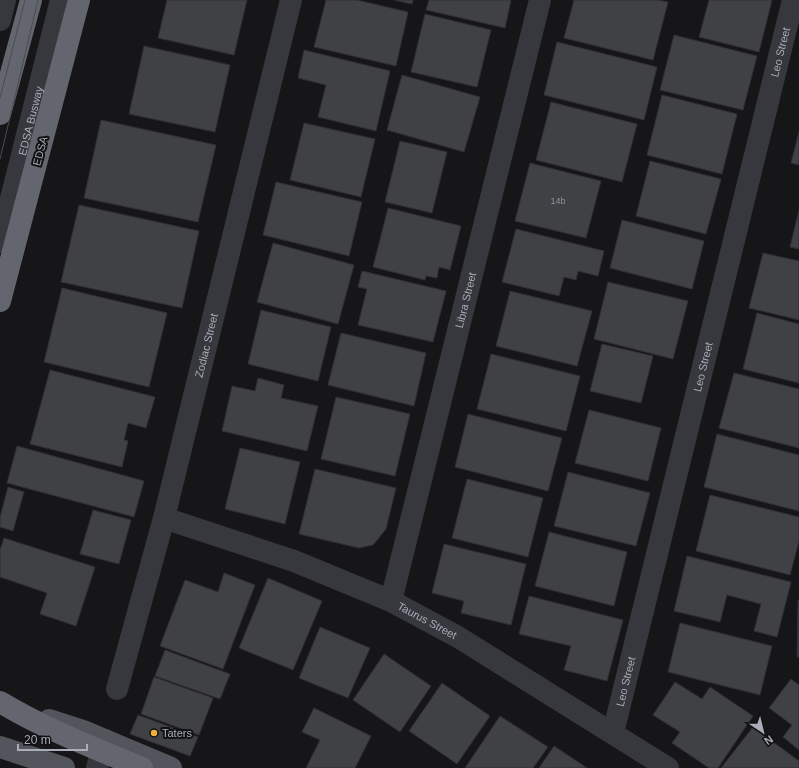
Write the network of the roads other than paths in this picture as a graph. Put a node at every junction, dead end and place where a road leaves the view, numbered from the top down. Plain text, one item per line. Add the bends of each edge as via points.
1 (5, 0) edge
2 (31, 0) edge
3 (61, 0) edge
4 (79, 0) edge
5 (291, 0) edge
6 (540, 0) edge
7 (793, 0) edge
8 (0, 20) edge
9 (0, 114) edge
10 (0, 242) edge
11 (0, 301) edge
12 (164, 518) junction
13 (391, 601) junction
14 (117, 689) dead end
15 (0, 702) edge
16 (0, 707) edge
17 (613, 733) junction
18 (105, 740) junction
19 (0, 747) edge
20 (64, 768) edge
21 (97, 768) edge
22 (142, 768) edge
23 (171, 768) edge
24 (668, 768) edge

1 - 8 street
2 - 9 highway
3 - 10 street, EDSA Busway
4 - 11 highway, EDSA
5 - 12 street, Zodiac Street
6 - 13 street, Libra Street
7 - 17 street, Leo Street
12 - 13 street, Taurus Street via 294,562
12 - 14 street, Zodiac Street
13 - 17 street, Taurus Street via 458,637
15 - 22 highway, bridge via 70,738
16 - 18 main road via 21,710
17 - 24 street, Taurus Street
18 - 21 street
18 - 23 main road
19 - 20 main road

